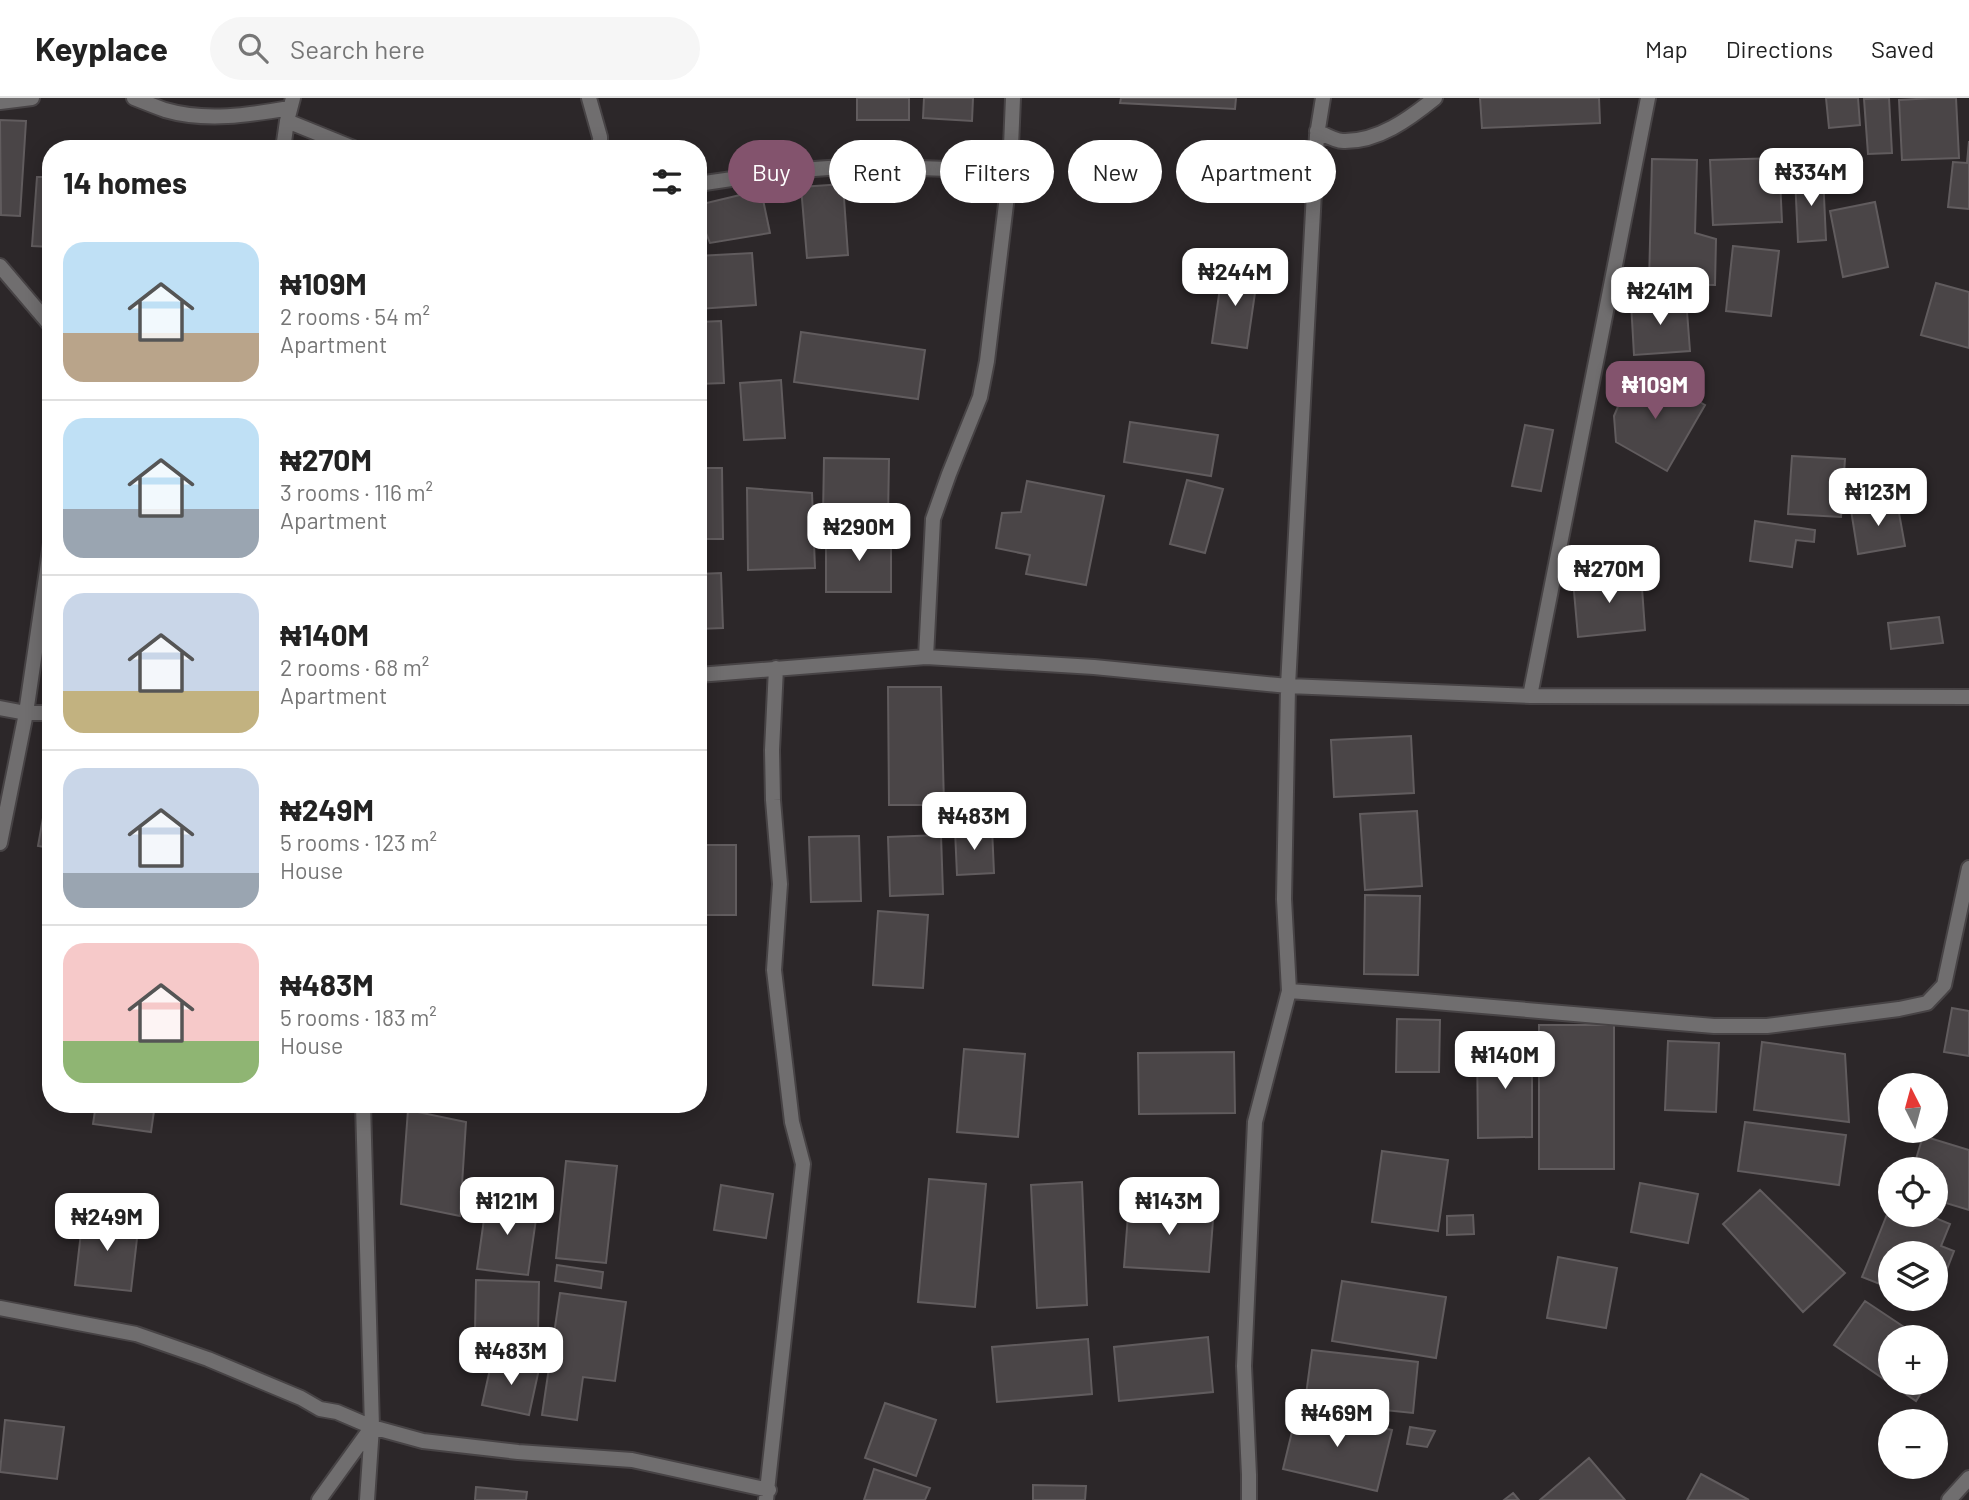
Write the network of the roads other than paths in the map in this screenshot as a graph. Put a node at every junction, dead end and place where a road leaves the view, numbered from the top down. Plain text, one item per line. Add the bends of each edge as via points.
1 (32, 98) edge
2 (134, 98) edge
3 (589, 98) edge
4 (1013, 98) edge
5 (1322, 98) edge
6 (1435, 98) edge
7 (1648, 98) edge
8 (0, 102) edge
9 (290, 109) edge
10 (1317, 131) junction
11 (285, 140) edge
12 (340, 140) edge
13 (600, 140) edge
14 (1011, 140) edge
15 (940, 169) edge
16 (707, 183) edge
17 (1006, 203) edge
18 (0, 266) edge
19 (42, 315) edge
20 (42, 604) edge
21 (926, 657) junction
22 (776, 668) junction
23 (707, 675) edge
24 (1288, 686) junction
25 (1530, 696) junction
26 (1969, 697) edge
27 (0, 708) edge
28 (26, 713) junction
29 (42, 713) edge
30 (0, 843) edge
31 (1969, 868) edge
32 (1289, 991) junction
33 (363, 1113) edge
34 (0, 1308) edge
35 (372, 1427) junction
36 (1969, 1478) edge
37 (767, 1495) edge
38 (319, 1500) edge
39 (367, 1500) edge
40 (1249, 1500) edge
41 (1948, 1500) edge

1 - 8 street
2 - 9 street via 200,116
3 - 13 street
4 - 14 street
5 - 10 street
6 - 10 street via 1409,119 1373,137 1341,141
7 - 25 street
9 - 11 street
9 - 12 street
10 - 24 street
15 - 16 street via 857,166
17 - 21 street via 980,397 933,519
18 - 19 street
20 - 28 street
21 - 22 street
21 - 24 street
22 - 23 street
22 - 37 street via 773,775 780,884 774,970 792,1122 803,1164
24 - 25 street
24 - 32 street via 1284,899
25 - 26 street
27 - 28 street
28 - 29 street
28 - 30 street
31 - 32 street via 1944,985 1927,1003 1899,1009 1767,1026 1714,1026
32 - 40 street via 1255,1122 1244,1366
33 - 35 street
34 - 35 street via 136,1334
35 - 37 street via 423,1441 632,1460
35 - 38 street
35 - 39 street
36 - 41 street

